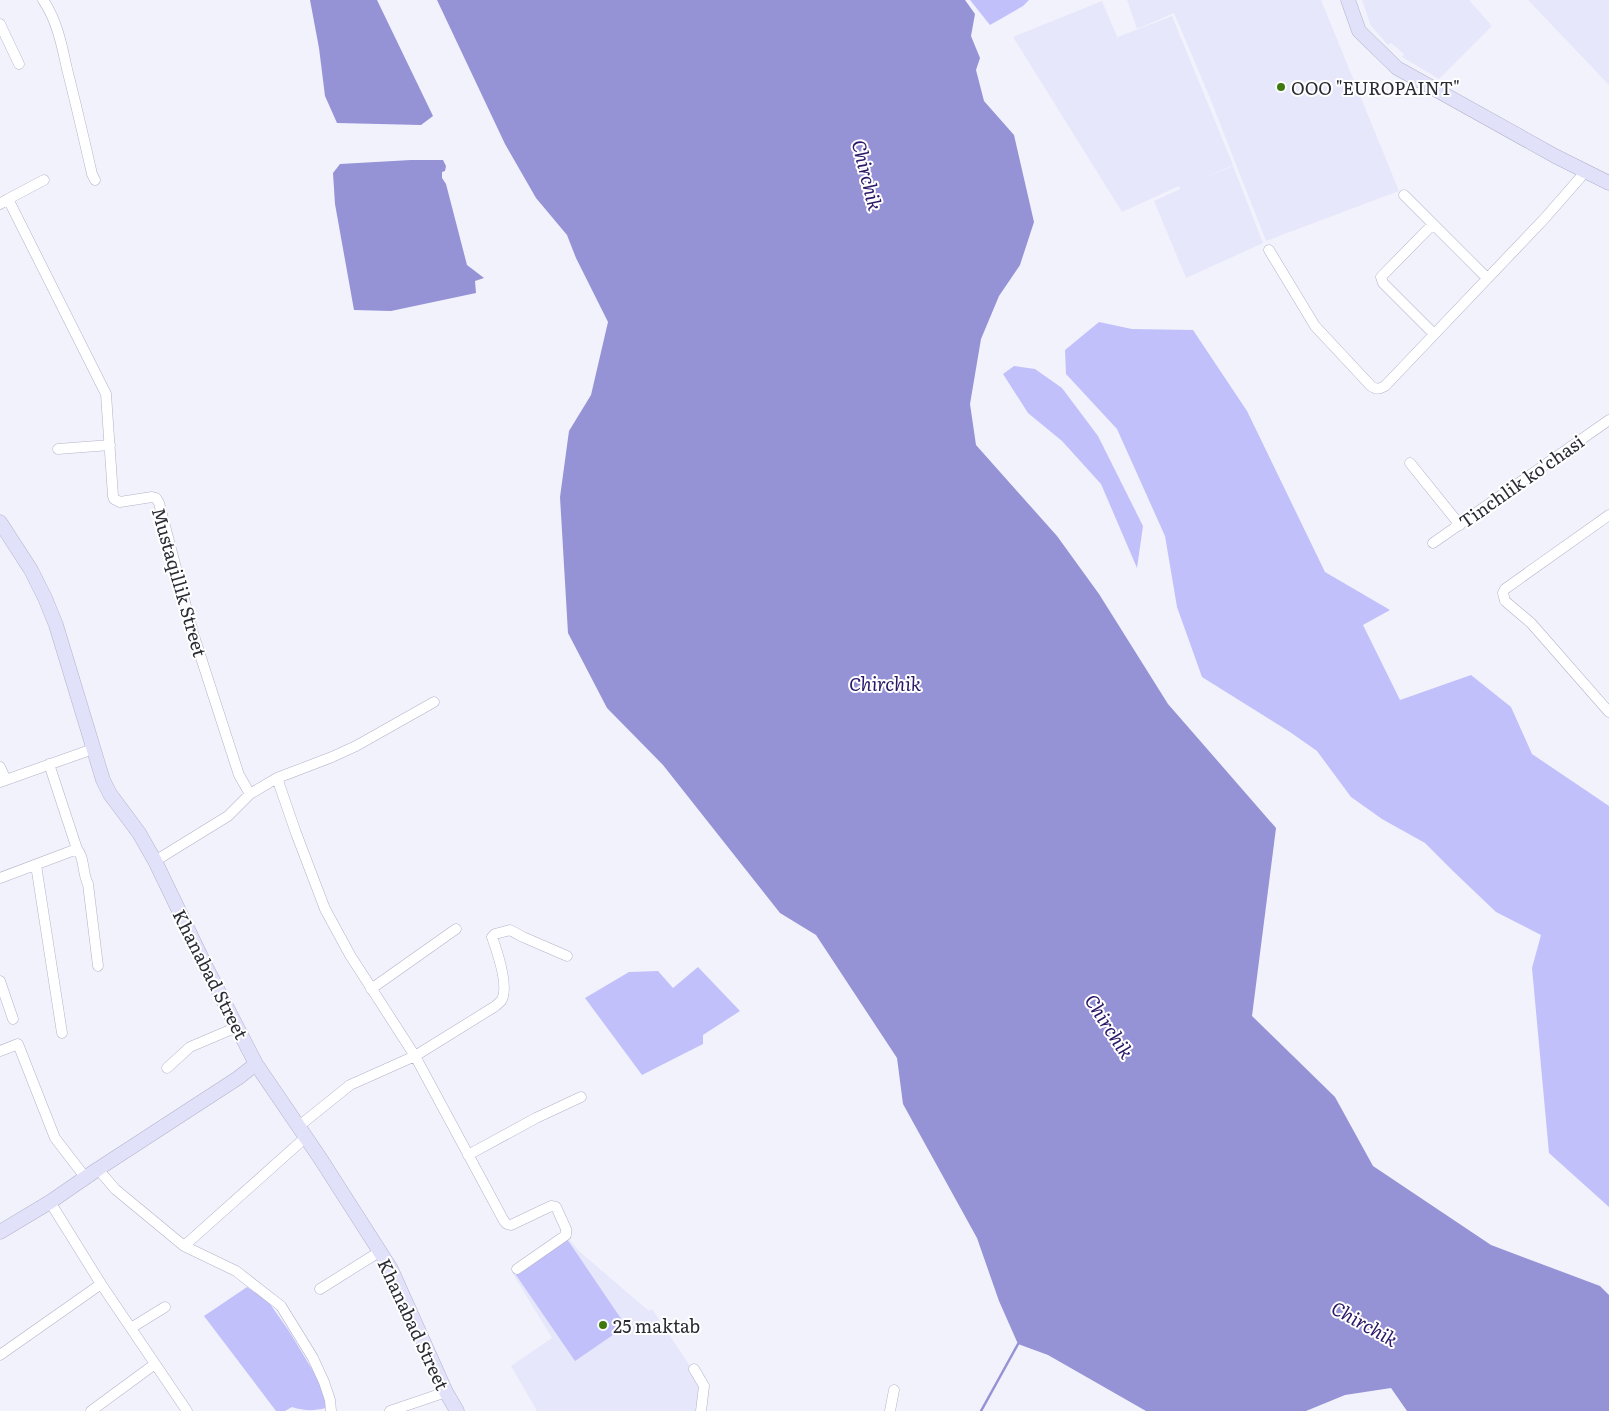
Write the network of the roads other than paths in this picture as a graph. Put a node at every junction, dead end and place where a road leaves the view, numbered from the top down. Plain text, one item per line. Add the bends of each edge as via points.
1 (43, 0) edge
2 (1348, 0) edge
3 (0, 24) edge
4 (19, 64) dead end
5 (1586, 171) junction
6 (44, 180) dead end
7 (95, 180) dead end
8 (1609, 183) edge
9 (1404, 194) dead end
10 (4, 201) edge
11 (1433, 224) junction
12 (1269, 250) dead end
13 (1487, 278) junction
14 (1434, 334) junction
15 (1609, 420) edge
16 (110, 445) junction
17 (58, 449) dead end
18 (1410, 462) dead end
19 (1609, 515) edge
20 (0, 522) edge
21 (1460, 524) junction
22 (1433, 543) dead end
23 (434, 702) dead end
24 (1609, 712) edge
25 (94, 749) junction
26 (49, 764) junction
27 (0, 767) edge
28 (277, 778) junction
29 (3, 781) edge
30 (250, 794) junction
31 (77, 849) junction
32 (155, 860) junction
33 (36, 865) junction
34 (0, 878) edge
35 (456, 929) dead end
36 (567, 956) dead end
37 (98, 966) dead end
38 (0, 981) edge
39 (371, 989) junction
40 (13, 1019) dead end
41 (237, 1027) junction
42 (62, 1033) dead end
43 (0, 1051) edge
44 (415, 1056) junction
45 (256, 1064) junction
46 (167, 1068) dead end
47 (581, 1097) dead end
48 (302, 1131) junction
49 (468, 1155) junction
50 (98, 1169) junction
51 (85, 1177) junction
52 (50, 1202) junction
53 (0, 1232) edge
54 (184, 1246) junction
55 (379, 1252) junction
56 (517, 1269) dead end
57 (101, 1284) junction
58 (320, 1289) dead end
59 (165, 1307) dead end
60 (131, 1328) junction
61 (0, 1355) edge
62 (155, 1364) junction
63 (694, 1369) dead end
64 (894, 1390) dead end
65 (446, 1392) junction
66 (91, 1411) edge
67 (187, 1411) edge
68 (332, 1411) edge
69 (390, 1411) edge
70 (457, 1411) edge
71 (701, 1411) edge
72 (890, 1411) edge

1 - 7 street via 63,52
2 - 5 main road via 1359,31 1397,68
3 - 4 street
5 - 8 main road
5 - 13 street
6 - 10 street
9 - 11 street
10 - 16 street, Mustaqillik Street via 106,394
11 - 13 street
11 - 14 street via 1381,277 1383,283
12 - 14 street via 1315,326 1375,389 1385,386
13 - 14 street
15 - 21 street, Tinchlik ko'chasi
16 - 17 street
16 - 30 street, Mustaqillik Street via 114,499 120,502 152,497 159,503 193,633 239,775
18 - 21 street
19 - 24 street via 1503,593 1505,601 1531,623
20 - 25 main road, Khanabad Street via 45,598
21 - 22 street, Tinchlik ko'chasi
23 - 28 street via 356,746
25 - 26 street
25 - 32 main road, Khanabad Street via 110,794
26 - 29 street
26 - 31 street
27 - 29 street
28 - 30 street
28 - 39 street via 325,909
30 - 32 street via 228,816
31 - 33 street
31 - 37 street via 88,884
32 - 41 main road, Khanabad Street
33 - 34 street
33 - 42 street
35 - 39 street
36 - 44 street via 510,930 495,934 492,937 503,974 501,1001
38 - 40 street
39 - 44 street
41 - 45 main road, Khanabad Street
41 - 46 street via 190,1047
43 - 51 street via 18,1044 55,1138
44 - 48 street via 350,1085
44 - 49 street
45 - 48 main road, Khanabad Street
45 - 50 main road
47 - 49 street
48 - 54 street
48 - 55 main road, Khanabad Street
49 - 56 street via 507,1224 515,1224 554,1206 566,1229 566,1236
50 - 51 main road
50 - 54 street via 115,1190
51 - 52 main road
52 - 53 main road
52 - 57 street
54 - 68 street via 236,1271 281,1306 313,1358
55 - 58 street
55 - 65 main road, Khanabad Street via 391,1269
57 - 60 street
57 - 61 street
59 - 60 street
60 - 62 street
62 - 66 street
62 - 67 street
63 - 71 street via 705,1390
64 - 72 street
65 - 69 street
65 - 70 main road, Khanabad Street

